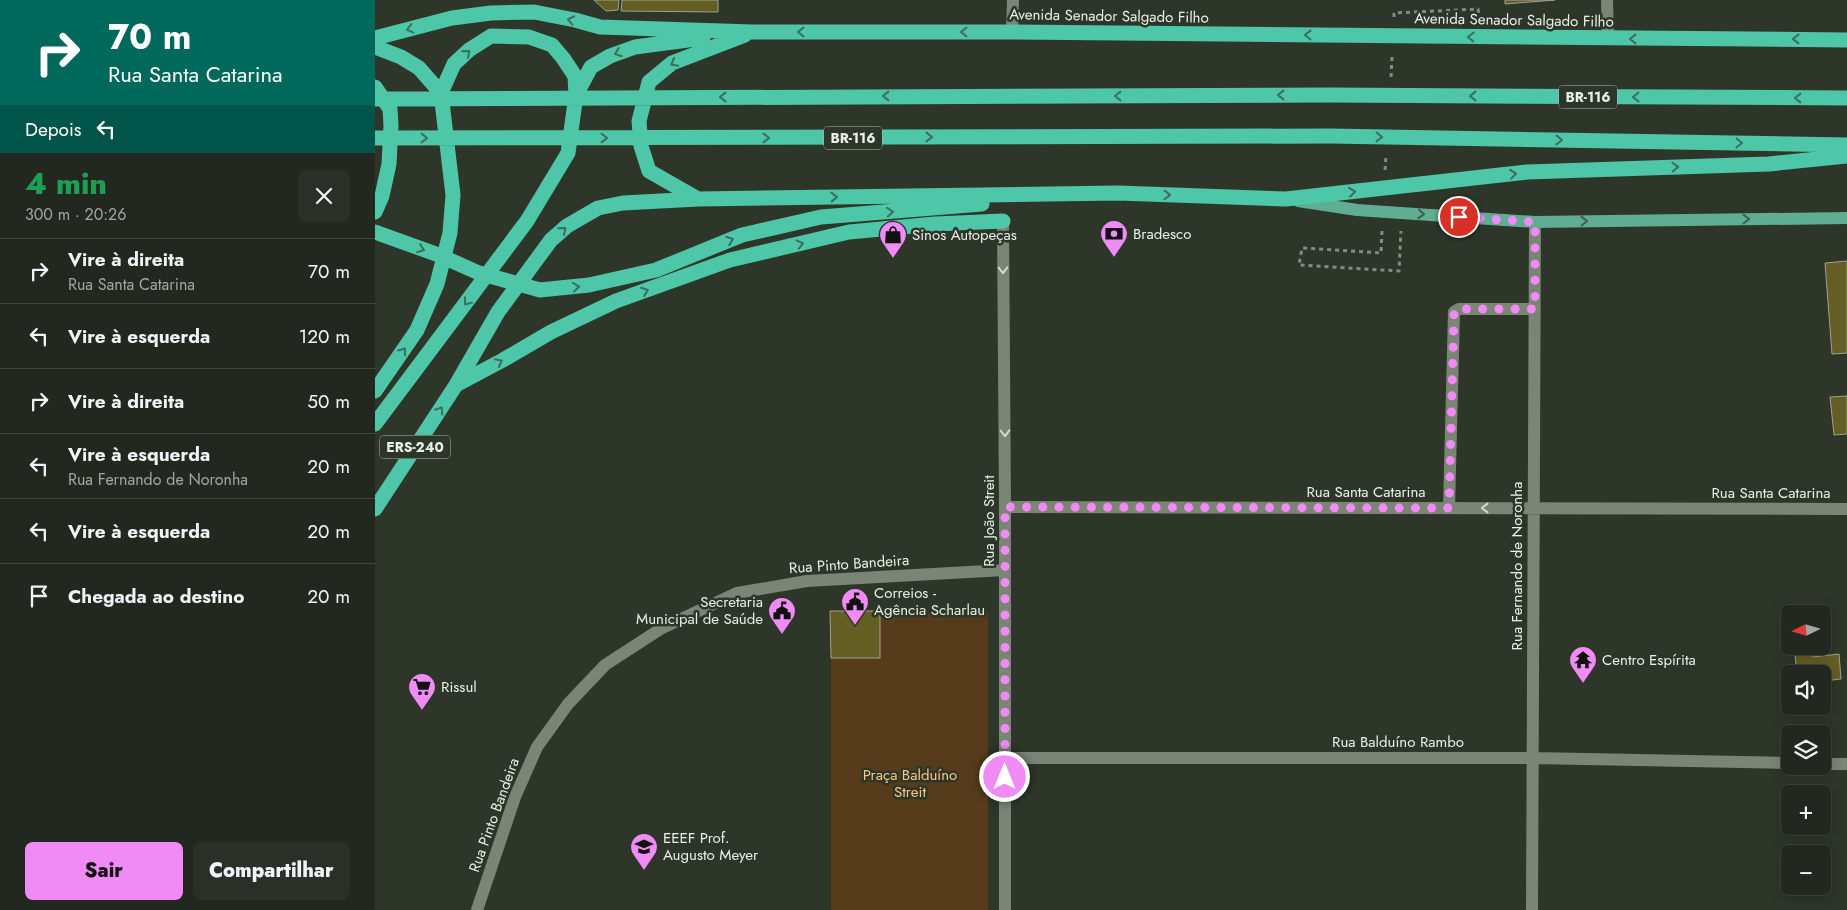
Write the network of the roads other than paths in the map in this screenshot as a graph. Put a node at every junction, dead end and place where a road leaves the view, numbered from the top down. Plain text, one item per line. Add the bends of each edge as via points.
1 (1013, 0) edge
2 (1607, 0) edge
3 (752, 32) junction
4 (1012, 32) junction
5 (375, 38) edge
6 (1608, 38) junction
7 (1846, 39) edge
8 (375, 47) edge
9 (375, 87) edge
10 (441, 93) junction
11 (576, 95) junction
12 (1847, 98) edge
13 (375, 99) edge
14 (375, 138) edge
15 (1847, 145) edge
16 (1847, 156) edge
17 (1118, 193) junction
18 (698, 199) junction
19 (1286, 199) junction
20 (375, 212) edge
21 (1847, 218) edge
22 (1003, 222) joint
23 (1535, 222) junction
24 (375, 232) edge
25 (1535, 309) junction
26 (456, 385) junction
27 (375, 391) edge
28 (375, 424) edge
29 (1005, 507) junction
30 (1449, 508) junction
31 (1534, 508) junction
32 (375, 509) edge
33 (1847, 509) edge
34 (1005, 570) junction
35 (1005, 758) junction
36 (1533, 758) junction
37 (1781, 763) edge
38 (1831, 764) edge
39 (1847, 764) edge
40 (477, 910) edge
41 (1005, 910) edge
42 (1532, 910) edge

1 - 4 street
2 - 6 street
4 -> 3 highway, Avenida Senador Salgado Filho
3 -> 5 highway, Avenida Senador Salgado Filho via 600,27 534,12 452,18
3 -> 11 highway via 635,47 591,67
3 -> 18 highway via 672,63 649,82 639,122 641,146 649,171
6 -> 4 highway, Avenida Senador Salgado Filho
7 -> 6 highway, Avenida Senador Salgado Filho
8 - 10 highway via 419,68
9 - 20 highway via 390,109 391,126 389,164
10 -> 11 highway via 454,64 491,36 529,38 552,45 575,76
27 -> 10 highway via 417,330 437,284 450,233 453,196
11 -> 28 highway via 568,153 527,221
12 -> 13 highway, BR-116 via 1330,95
14 -> 15 highway, BR-116 via 1330,136
19 -> 16 highway via 1527,172 1769,164
18 -> 17 highway
17 -> 19 highway
24 -> 17 highway via 479,274 540,290 589,286 656,270 742,235 821,217
26 -> 18 highway via 498,312 551,240 567,226 598,208 623,203
19 -> 23 main road via 1357,210
23 -> 21 main road
26 -> 22 highway via 551,332 616,301 730,260 849,232
22 -> 29 street, Rua João Streit
23 - 25 street, Rua Fernando de Noronha
25 - 30 street via 1459,309 1454,312
25 - 31 street, Rua Fernando de Noronha
32 -> 26 highway, ERS-240
29 - 30 street, Rua Santa Catarina
29 - 34 street, Rua João Streit
31 -> 30 street, Rua Santa Catarina
31 - 33 street, Rua Santa Catarina
31 - 36 street, Rua Fernando de Noronha
34 - 35 street, Rua João Streit
34 - 40 street, Rua Pinto Bandeira via 807,581 737,593 662,628 605,665 568,704 537,747 515,797
35 - 36 street, Rua Balduíno Rambo
35 - 41 street, Rua João Streit
36 - 37 street, Rua Balduíno Rambo
36 - 42 street, Rua Fernando de Noronha
38 - 39 street

